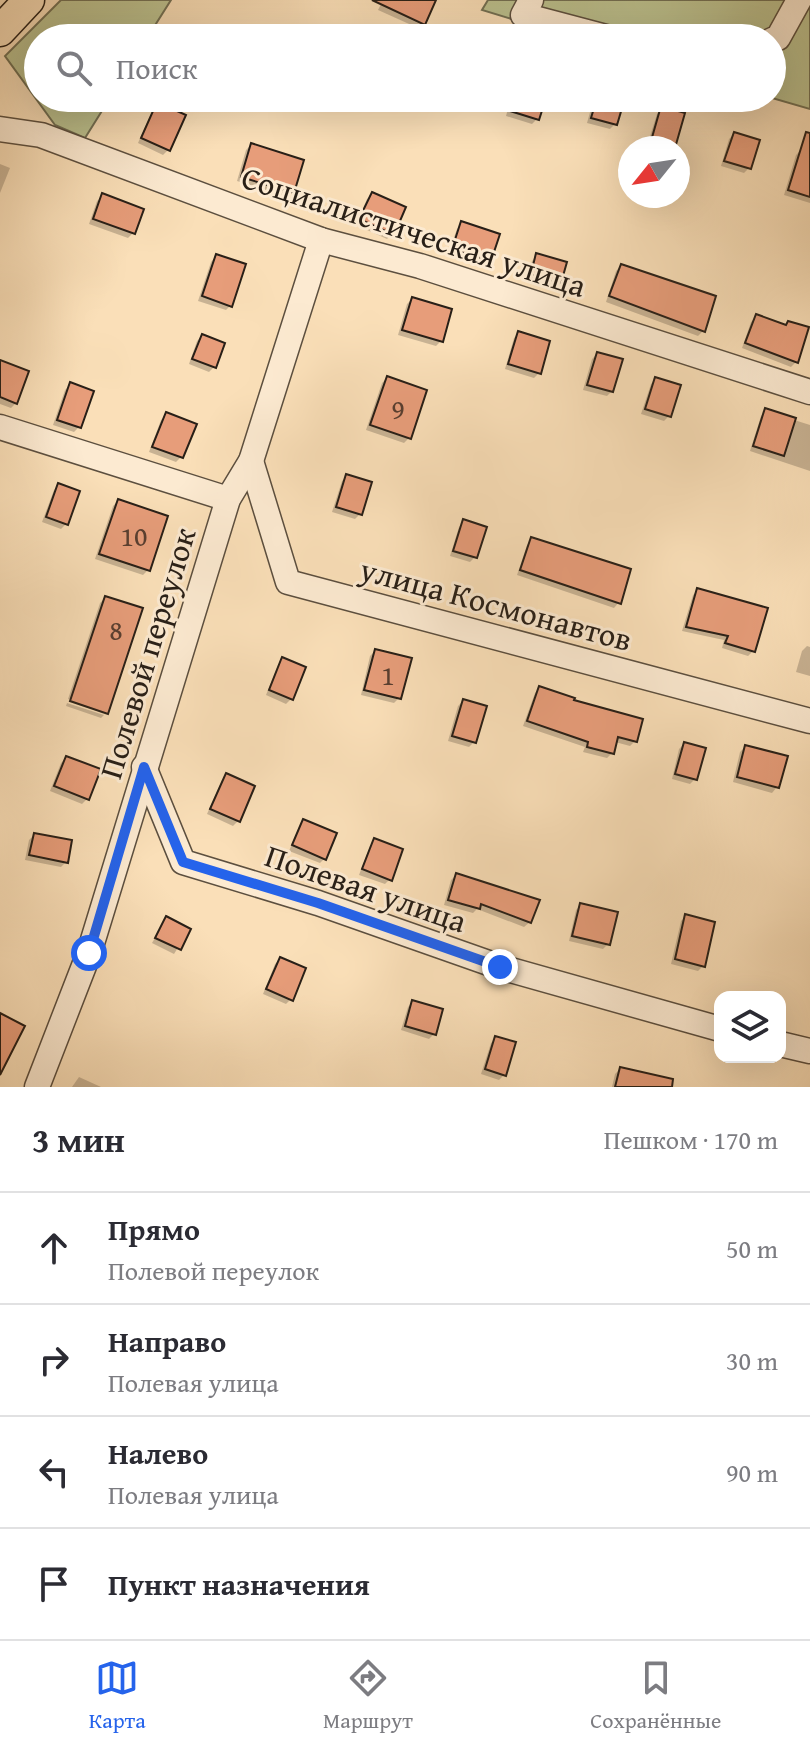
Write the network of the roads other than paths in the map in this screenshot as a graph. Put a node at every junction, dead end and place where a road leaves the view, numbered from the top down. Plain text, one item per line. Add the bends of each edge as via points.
1 (29, 0) edge
2 (531, 0) edge
3 (799, 0) edge
4 (557, 24) edge
5 (786, 24) edge
6 (0, 31) edge
7 (0, 111) edge
8 (0, 129) edge
9 (41, 135) junction
10 (321, 240) junction
11 (810, 392) edge
12 (0, 427) edge
13 (251, 461) junction
14 (228, 499) junction
15 (810, 721) edge
16 (144, 767) junction
17 (714, 1027) edge
18 (786, 1045) edge
19 (810, 1051) edge
20 (37, 1087) edge

1 - 6 main road
2 - 4 street via 523,15
3 - 5 street
7 - 9 street
8 - 9 street, Социалистическая улица
9 - 10 street, Социалистическая улица
10 - 11 street, Социалистическая улица via 420,266
10 - 13 street, Полевой переулок
12 - 14 street
13 - 14 street, Полевой переулок
13 - 15 street, улица Космонавтов via 288,582
14 - 16 street, Полевой переулок
16 - 17 street, Полевая улица via 183,862 500,967
16 - 20 street, Полевой переулок via 89,953
18 - 19 street

